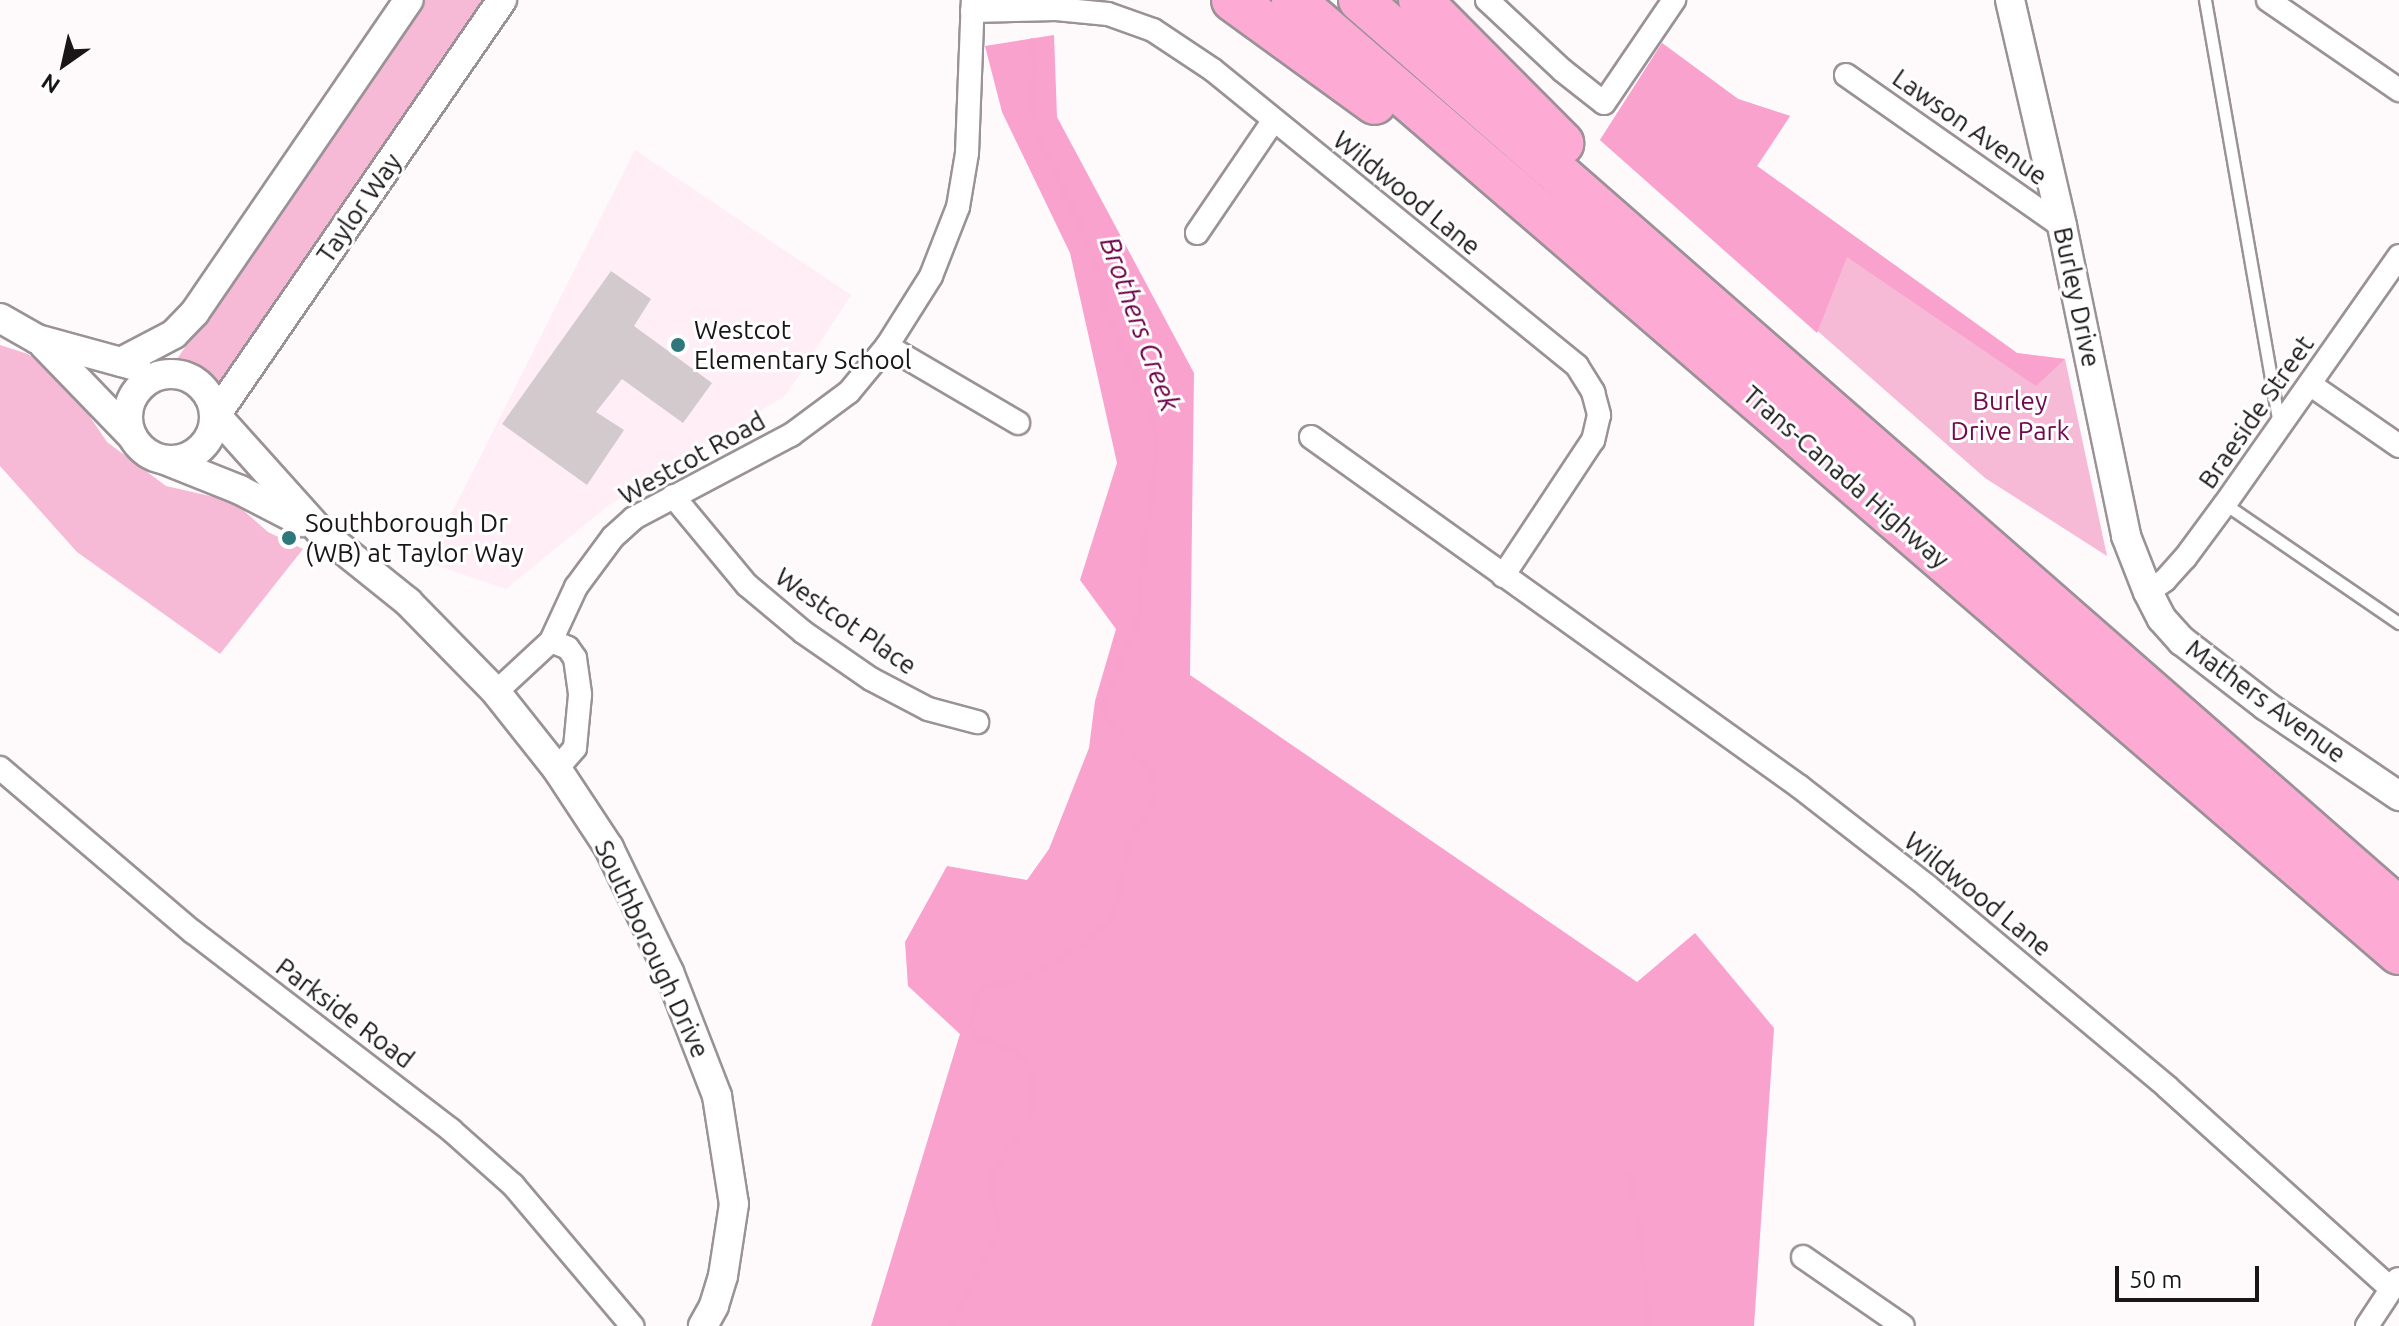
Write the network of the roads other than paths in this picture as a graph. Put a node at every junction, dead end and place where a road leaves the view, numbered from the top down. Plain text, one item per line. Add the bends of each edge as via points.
1 (409, 0) edge
2 (502, 0) edge
3 (1233, 0) edge
4 (1293, 0) edge
5 (1360, 0) edge
6 (1420, 0) edge
7 (1487, 0) edge
8 (1674, 0) edge
9 (2010, 0) edge
10 (2205, 0) edge
11 (2268, 0) edge
12 (972, 5) edge
13 (1846, 75) dead end
14 (2399, 90) edge
15 (1273, 121) junction
16 (2062, 226) junction
17 (1197, 233) dead end
18 (2397, 263) edge
19 (195, 312) junction
20 (0, 318) edge
21 (1738, 330) junction
22 (37, 339) junction
23 (887, 346) junction
24 (121, 362) junction
25 (159, 375) junction
26 (2311, 385) junction
27 (216, 415) junction
28 (1018, 423) dead end
29 (2280, 429) junction
30 (132, 436) junction
31 (1311, 437) dead end
32 (2399, 446) edge
33 (165, 460) junction
34 (1827, 462) junction
35 (673, 496) junction
36 (2225, 504) junction
37 (321, 532) junction
38 (1503, 576) junction
39 (2148, 592) junction
40 (2399, 623) edge
41 (551, 641) junction
42 (496, 692) junction
43 (977, 722) dead end
44 (0, 768) edge
45 (557, 769) junction
46 (2399, 796) edge
47 (2399, 909) edge
48 (2399, 953) edge
49 (1803, 1257) dead end
50 (2395, 1283) edge
51 (632, 1326) edge
52 (703, 1326) edge
53 (1903, 1326) edge
54 (2367, 1326) edge

1 - 19 street
2 - 27 street, Taylor Way
3 - 34 highway via 1435,149
4 - 34 highway, Trans-Canada Highway
5 - 21 highway, Trans-Canada Highway
6 - 21 highway via 1606,187
7 - 8 street via 1604,103
9 - 16 street, Burley Drive
10 - 29 lane
11 - 14 street
12 - 15 street, Wildwood Lane via 1095,13 1153,30 1213,70
12 - 23 street, Westcot Road via 967,153 958,207 931,276
13 - 16 street, Lawson Avenue
15 - 17 street
15 - 38 street, Wildwood Lane via 1577,366 1593,392 1599,415 1593,440
16 - 39 street, Burley Drive via 2126,536
18 - 26 street, Braeside Street
19 - 24 street via 174,334
19 - 25 street via 182,343
20 - 22 street
21 - 47 highway, Trans-Canada Highway
22 - 24 street
22 - 30 street
23 - 28 street
23 - 35 street, Westcot Road via 849,392 791,435
24 - 25 street
25 - 27 street via 195,381 206,391
25 - 30 street via 133,396 128,423
26 - 29 street, Braeside Street
26 - 32 street
27 - 33 street via 204,445 193,455
27 - 37 street, Southborough Drive
29 - 36 street, Braeside Street
30 - 33 street
31 - 38 street, Wildwood Lane
33 - 37 street, Southborough Drive via 240,490
34 - 48 highway, Trans-Canada Highway
35 - 41 street, Westcot Road via 613,537 576,587
35 - 43 street, Westcot Place via 747,585 803,632 917,703
36 - 39 street, Braeside Street via 2185,558
36 - 40 lane
37 - 42 street, Southborough Drive via 408,602
38 - 50 street, Wildwood Lane via 1800,787 1927,886
39 - 46 street, Mathers Avenue via 2182,641 2266,706
41 - 42 street, Westcot Road
41 - 45 street via 568,648 575,658 580,695 575,748
42 - 45 street, Southborough Drive
44 - 51 street, Parkside Road via 193,932 451,1130 513,1185
45 - 52 street, Southborough Drive via 609,848 669,972 717,1096 734,1204 723,1276
49 - 53 street
50 - 54 street

